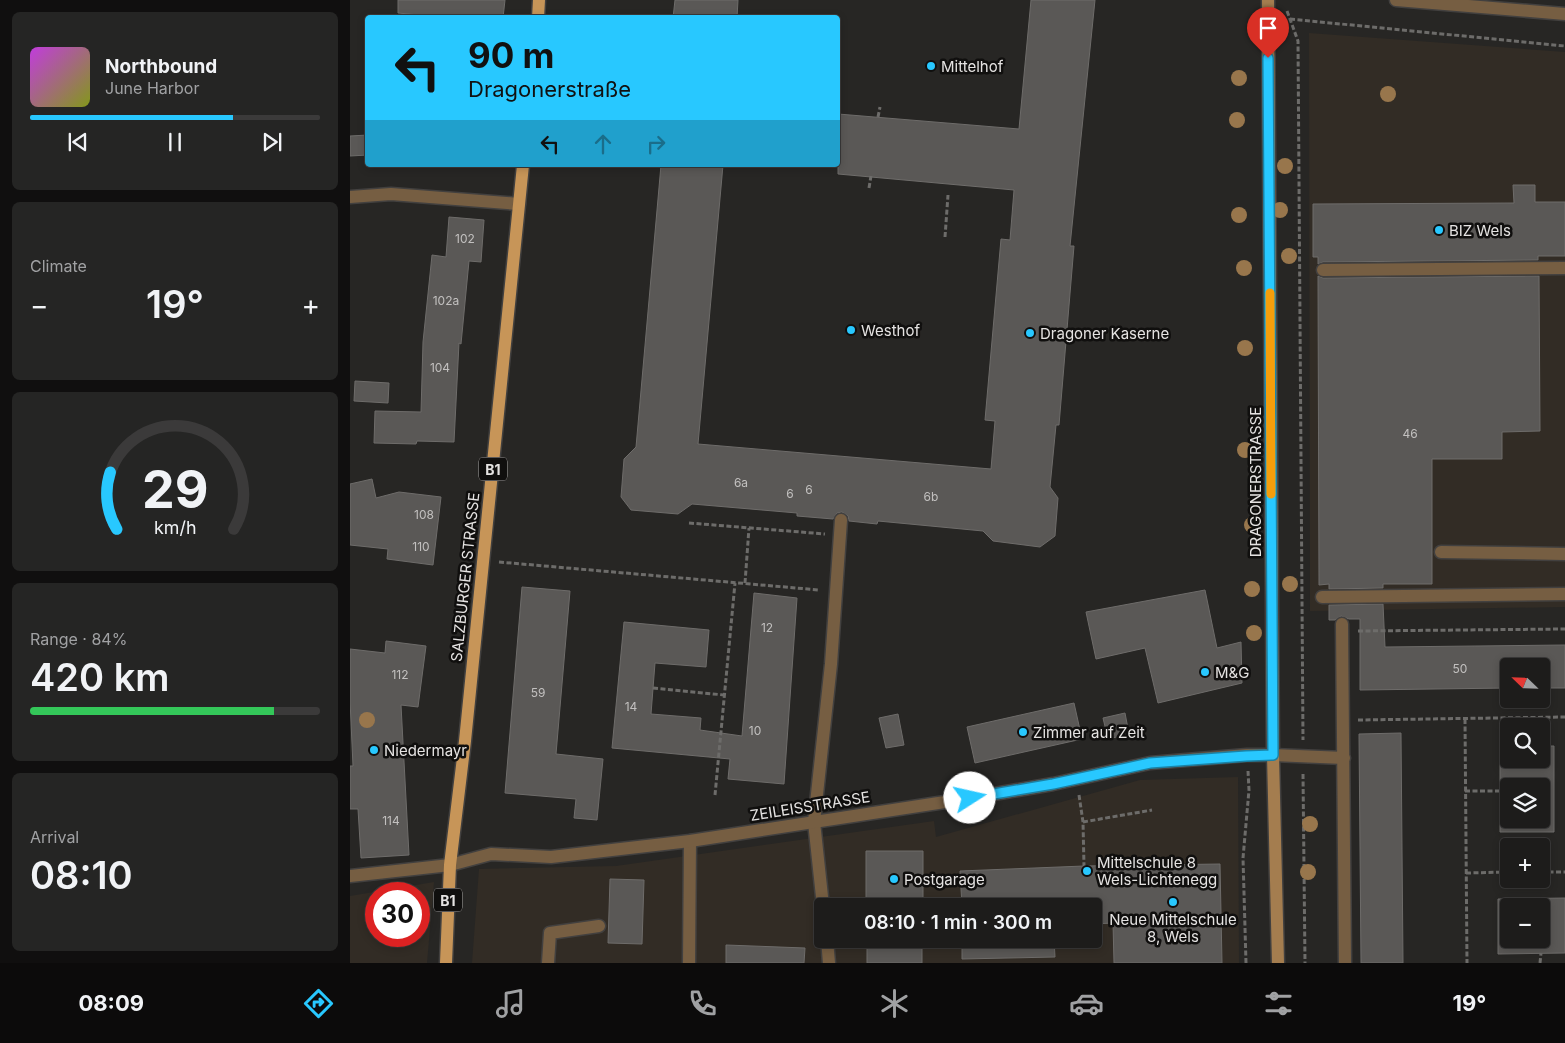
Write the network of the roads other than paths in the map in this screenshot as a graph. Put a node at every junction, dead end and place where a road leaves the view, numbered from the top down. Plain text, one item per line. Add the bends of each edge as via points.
1 (539, 0) edge
2 (1268, 0) edge
3 (1396, 0) edge
4 (1565, 14) edge
5 (538, 15) edge
6 (523, 167) edge
7 (350, 197) edge
8 (519, 204) junction
9 (1565, 268) edge
10 (1322, 270) dead end
11 (841, 520) dead end
12 (1441, 552) dead end
13 (1565, 554) edge
14 (1565, 594) edge
15 (1322, 597) dead end
16 (1342, 628) road end
17 (1273, 755) junction
18 (1344, 758) junction
19 (814, 822) junction
20 (690, 841) junction
21 (450, 865) junction
22 (350, 876) edge
23 (822, 898) edge
24 (599, 926) dead end
25 (828, 948) edge
26 (446, 963) edge
27 (548, 963) edge
28 (689, 963) edge
29 (829, 963) edge
30 (1278, 963) edge
31 (1345, 963) edge

1 - 5 main road
2 - 17 main road, DRAGONERSTRASSE
3 - 4 street
6 - 8 main road, SALZBURGER STRASSE / B1
7 - 8 street via 392,194
8 - 21 main road, SALZBURGER STRASSE / B1
9 - 10 street
11 - 19 street
12 - 13 street
14 - 15 street
16 - 18 street
17 - 18 street, ZEILEISSTRASSE
17 - 19 street, ZEILEISSTRASSE via 1150,763 970,798
17 - 30 main road, DRAGONERSTRASSE
18 - 31 street
19 - 20 street, ZEILEISSTRASSE
19 - 23 street
20 - 21 street, ZEILEISSTRASSE via 551,857 491,854
20 - 28 street
21 - 22 street, ZEILEISSTRASSE
21 - 26 main road, SALZBURGER STRASSE / B1
24 - 27 street via 550,933
25 - 29 street

